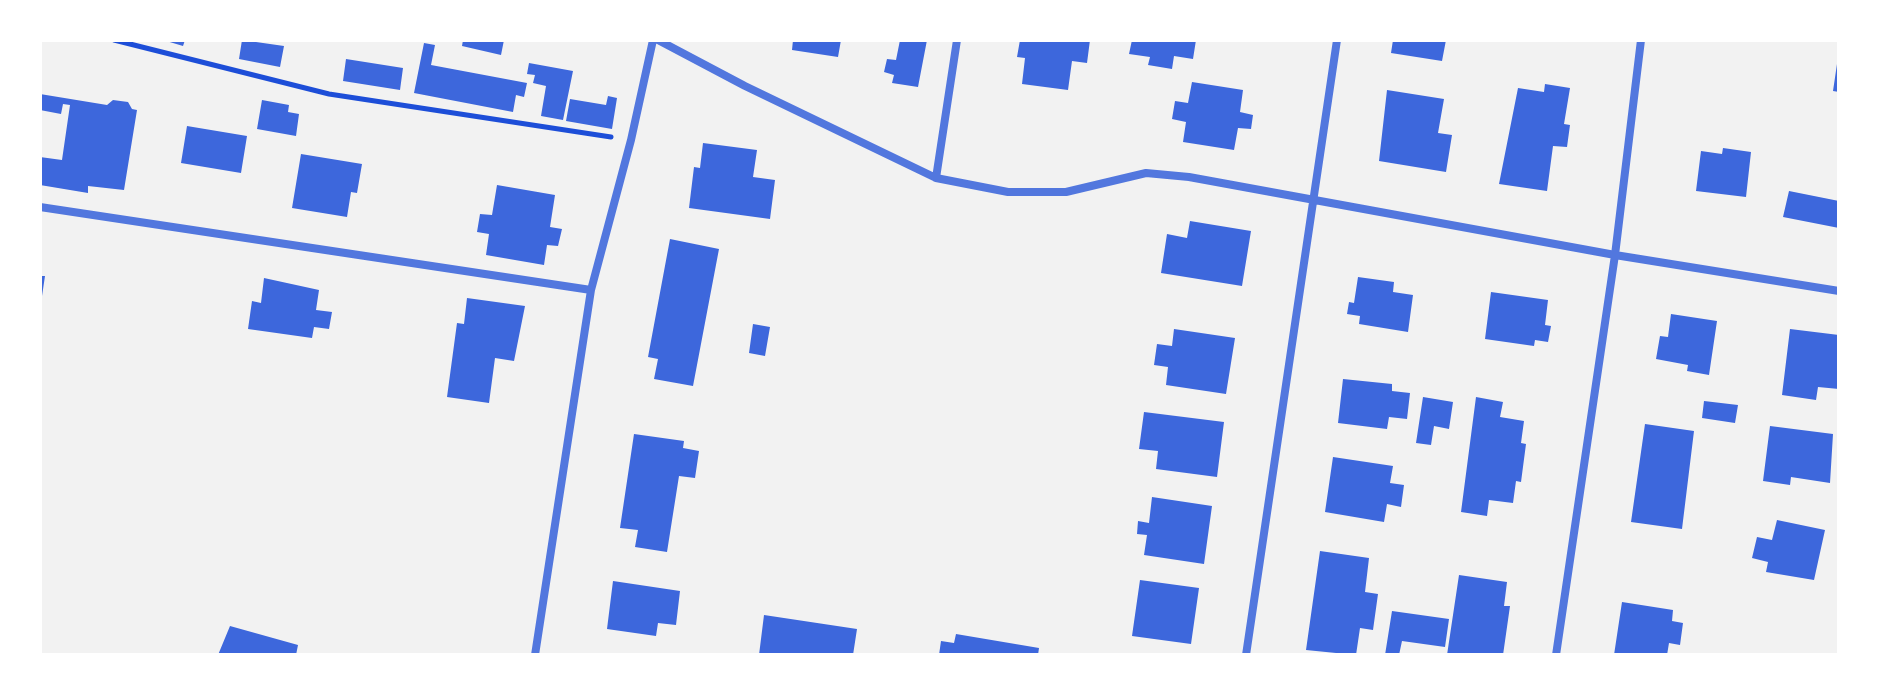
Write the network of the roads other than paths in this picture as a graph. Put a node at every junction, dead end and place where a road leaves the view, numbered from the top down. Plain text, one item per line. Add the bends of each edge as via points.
1 (656, 40) edge
2 (957, 40) edge
3 (1337, 40) edge
4 (1641, 40) edge
5 (936, 178) junction
6 (1314, 199) junction
7 (40, 207) edge
8 (1615, 255) junction
9 (591, 290) junction
10 (1839, 291) edge
11 (535, 655) edge
12 (1246, 655) edge
13 (1556, 655) edge

1 - 5 street
1 - 9 street
2 - 5 street
3 - 6 street
4 - 8 street
5 - 6 street via 1008,192 1066,192 1146,173
6 - 8 street
6 - 12 street
7 - 9 street
8 - 10 street
8 - 13 street
9 - 11 street

